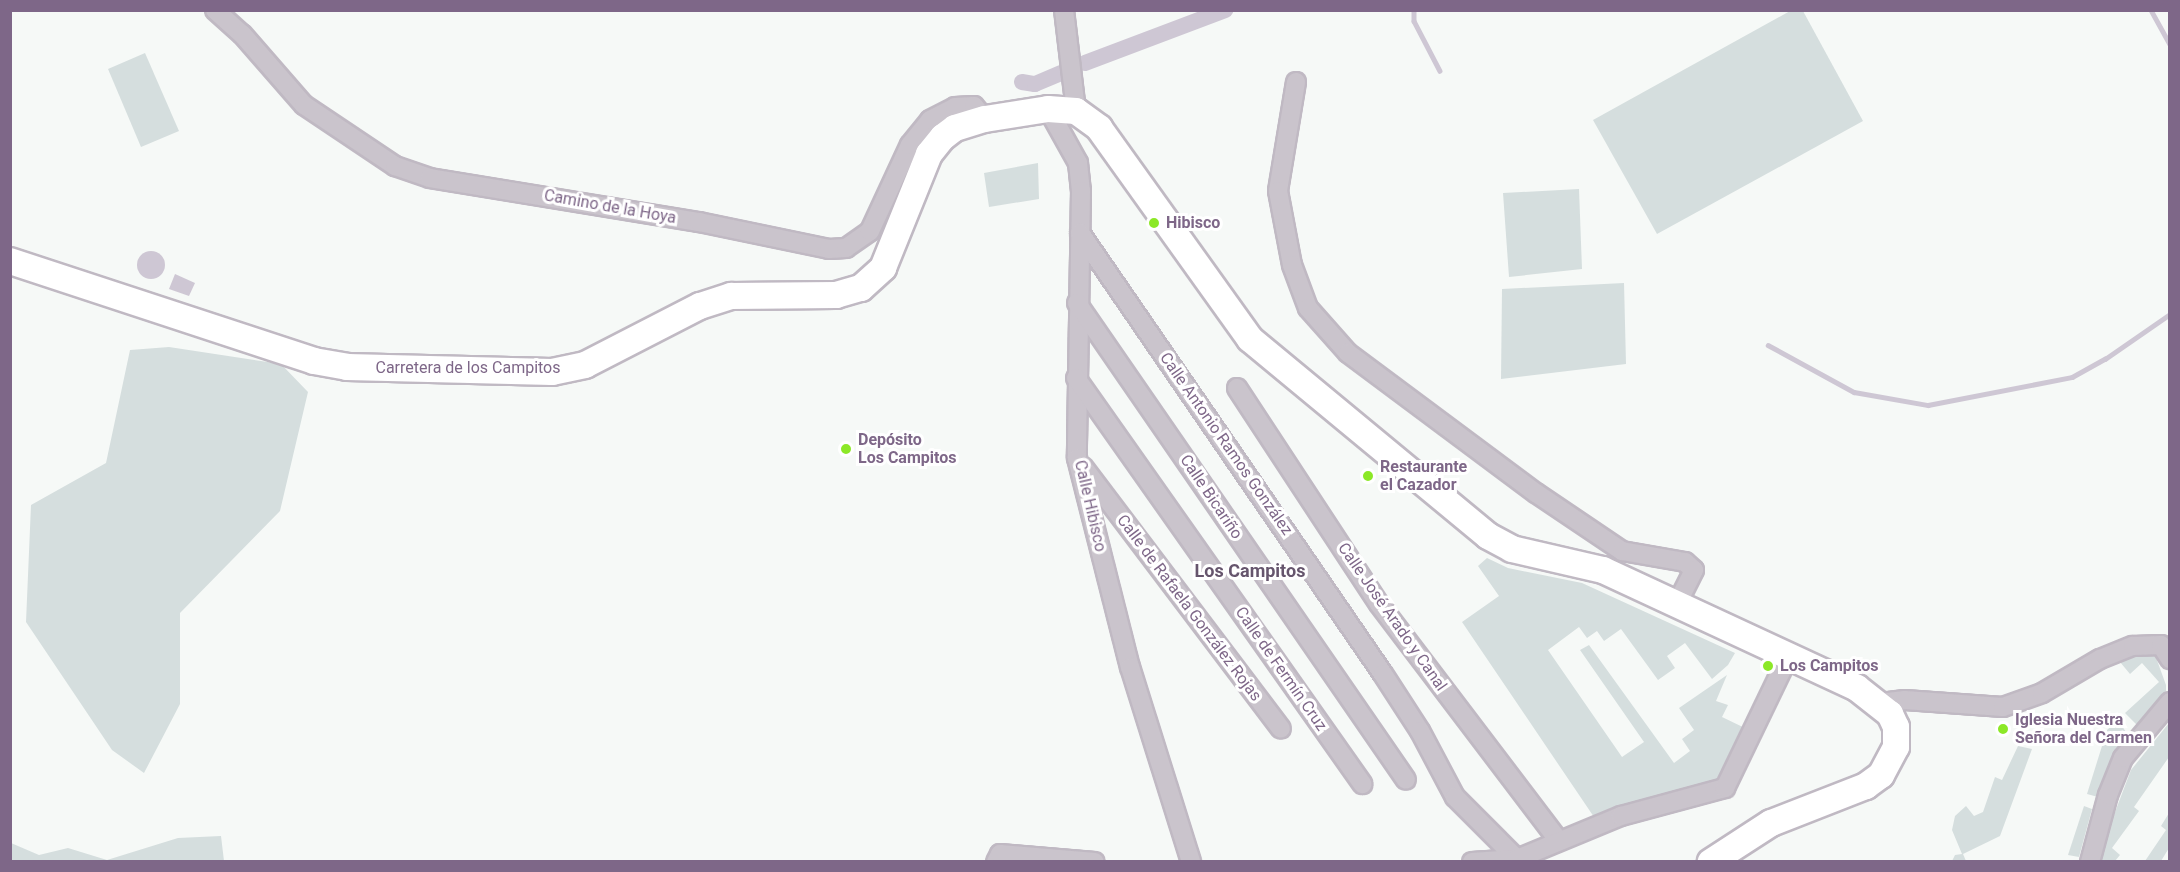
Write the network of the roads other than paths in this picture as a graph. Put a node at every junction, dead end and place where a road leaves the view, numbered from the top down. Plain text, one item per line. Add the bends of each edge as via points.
1 (215, 10) edge
2 (1064, 10) edge
3 (1296, 82) dead end
4 (1048, 109) junction
5 (1076, 111) junction
6 (985, 119) junction
7 (1080, 233) junction
8 (10, 261) edge
9 (1077, 303) junction
10 (1076, 378) junction
11 (1237, 388) dead end
12 (1077, 458) junction
13 (1676, 606) junction
14 (1788, 657) junction
15 (2169, 659) edge
16 (2169, 702) edge
17 (1880, 703) junction
18 (1281, 729) dead end
19 (1406, 780) dead end
20 (1362, 784) dead end
21 (1558, 840) junction
22 (1517, 859) junction
23 (996, 861) edge
24 (1095, 861) edge
25 (1191, 861) edge
26 (1472, 861) edge
27 (1711, 861) edge
28 (2090, 861) edge

1 - 6 street, Camino de la Hoya via 242,34 304,105 395,166 430,178 699,222 830,249 846,248 870,231 910,145 930,120 955,107 974,106
2 - 5 street
3 - 13 street via 1278,191 1292,265 1308,308 1348,353 1536,493 1622,551 1685,562 1694,570
4 - 5 main road, Carretera de los Campitos
4 - 6 main road, Carretera de los Campitos
4 - 7 street, Calle Hibisco via 1078,163
5 - 13 main road via 1099,128 1250,339 1488,536 1512,549 1603,570
6 - 8 main road, Carretera de los Campitos via 955,128 929,154 883,268 861,288 836,295 731,296 700,306 585,365 552,372 347,367 314,361
7 - 9 street, Calle Hibisco
7 - 22 street, Calle Antonio Ramos González via 1383,674 1420,731 1455,797
9 - 10 street, Calle Hibisco
9 - 19 street, Calle Bicariño
10 - 12 street, Calle Hibisco
10 - 20 street, Calle de Fermín Cruz
11 - 21 street, Calle José Arado y Canal via 1379,604
12 - 18 street, Calle de Rafaela González Rojas
12 - 25 street, Calle Hibisco via 1130,667
13 - 14 main road
14 - 17 main road
14 - 21 street via 1725,788 1621,816
15 - 17 street via 2161,645 2133,646 2100,659 2042,693 2003,707 1905,700
16 - 28 street via 2123,758
17 - 27 main road via 1896,728 1896,747 1881,775 1866,786 1771,823
21 - 22 street
22 - 26 street
23 - 24 street via 1000,854

